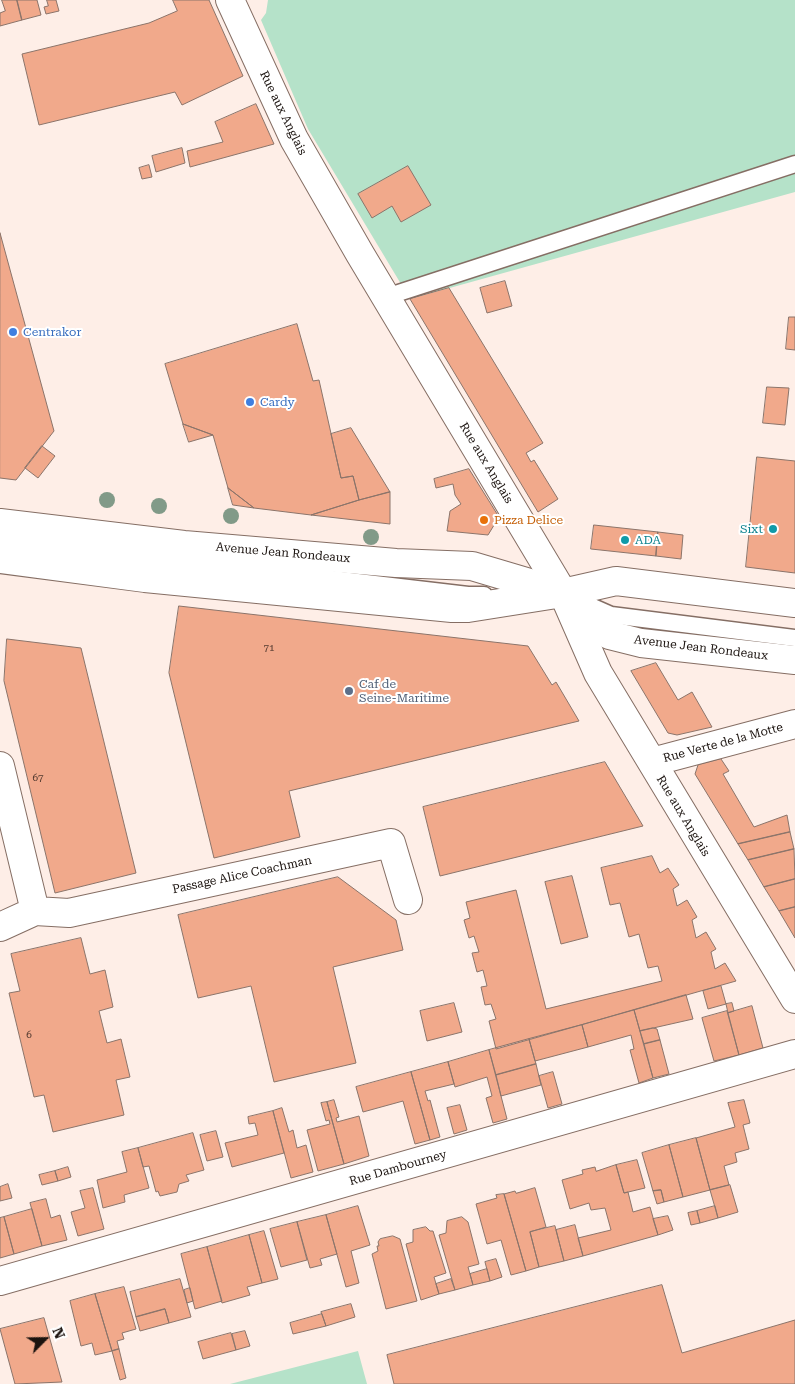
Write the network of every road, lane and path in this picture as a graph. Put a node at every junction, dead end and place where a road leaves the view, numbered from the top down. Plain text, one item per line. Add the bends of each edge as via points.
1 (230, 0) edge
2 (795, 164) edge
3 (386, 297) junction
4 (0, 523) edge
5 (0, 540) edge
6 (0, 559) edge
7 (564, 593) junction
8 (795, 603) edge
9 (795, 638) edge
10 (795, 660) edge
11 (795, 724) edge
12 (652, 762) junction
13 (0, 766) edge
14 (408, 900) dead end
15 (35, 911) junction
16 (0, 927) edge
17 (794, 995) edge
18 (795, 1054) edge
19 (0, 1281) edge

1 - 3 street, Rue aux Anglais via 294,138
2 - 3 lane
3 - 7 street, Rue aux Anglais
4 - 7 street, Avenue Jean Rondeaux via 194,546 472,566
5 - 7 lane, Avenue Jean Rondeaux via 468,595
6 - 7 street, Avenue Jean Rondeaux via 146,578 452,608
7 - 8 street, Avenue Jean Rondeaux via 616,581
7 - 9 lane, Avenue Jean Rondeaux via 611,616
7 - 10 street, Avenue Jean Rondeaux via 609,635 641,643
7 - 12 street, Rue aux Anglais via 598,673
11 - 12 street, Rue Verte de la Motte
12 - 17 street, Rue aux Anglais
13 - 15 street
14 - 15 street, Passage Alice Coachman via 391,843 69,913
15 - 16 street
18 - 19 street, Rue Dambourney

